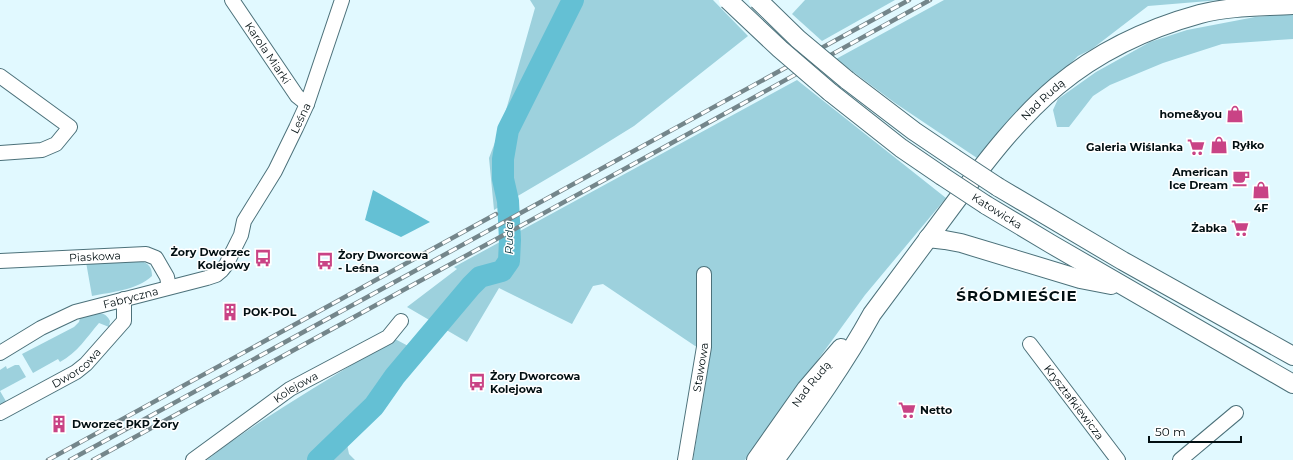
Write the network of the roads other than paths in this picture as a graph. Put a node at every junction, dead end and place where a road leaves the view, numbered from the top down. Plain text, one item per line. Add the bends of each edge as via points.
1 (232, 0) edge
2 (342, 0) edge
3 (728, 0) edge
4 (758, 0) edge
5 (1293, 5) edge
6 (0, 76) edge
7 (307, 104) junction
8 (0, 153) edge
9 (243, 228) joint
10 (928, 238) junction
11 (0, 261) edge
12 (704, 274) dead end
13 (169, 287) junction
14 (1126, 287) junction
15 (124, 300) junction
16 (872, 314) junction
17 (401, 321) dead end
18 (1030, 344) dead end
19 (0, 353) edge
20 (1293, 356) edge
21 (1293, 384) edge
22 (0, 413) edge
23 (1236, 414) dead end
24 (193, 460) edge
25 (685, 460) edge
26 (756, 460) edge
27 (776, 460) edge
28 (1118, 460) edge
29 (1180, 460) edge

1 - 7 street, Karola Miarki via 297,96
2 - 7 street, Leśna
3 - 14 main road, Katowicka, bridge via 830,92 901,148 986,205
4 - 20 main road, Katowicka, bridge via 798,39 847,80 954,158 1116,257
5 - 10 main road, Nad Rudą via 1232,8 1200,14 1142,35 1090,62 1057,86 995,149
6 - 8 street via 70,127 56,144 42,150
7 - 9 street, Leśna via 288,146 244,221
9 - 13 street, Fabryczna via 222,270 212,276
10 - 14 main road via 961,243 1080,278
10 - 16 main road, Nad Rudą
11 - 13 street, Piaskowa via 146,254 156,258 167,277
12 - 25 street, Stawowa via 704,347
13 - 15 street, Fabryczna
14 - 21 main road, Katowicka
15 - 19 street, Fabryczna via 75,312 41,328
15 - 22 street, Dworcowa via 124,321 85,365
16 - 26 main road, Nad Rudą via 806,389
16 - 27 main road, Nad Rudą via 858,340
17 - 24 street, Kolejowa via 388,337 290,389
18 - 28 street, Krysztafkiewicza
23 - 29 street

